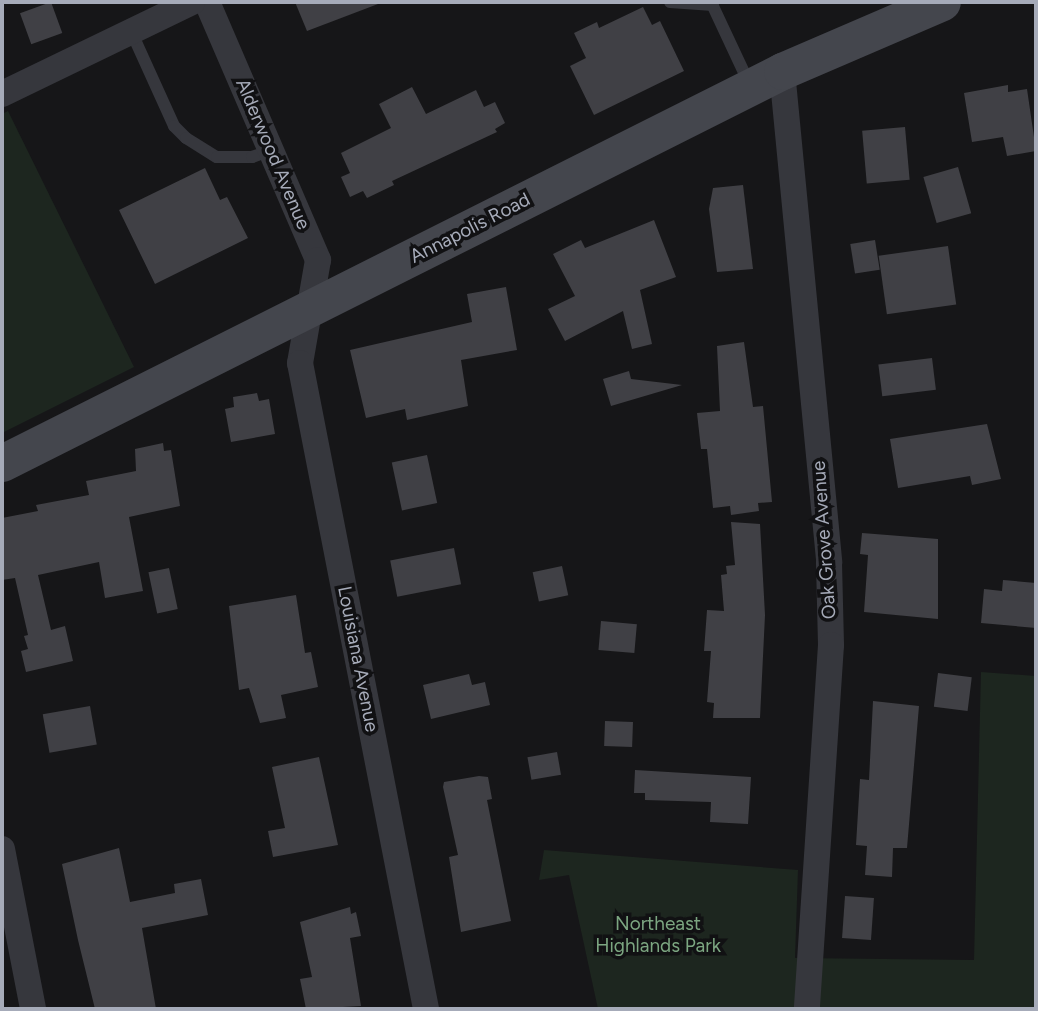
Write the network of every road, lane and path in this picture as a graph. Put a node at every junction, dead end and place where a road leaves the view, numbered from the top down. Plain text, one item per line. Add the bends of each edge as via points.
1 (192, 2) edge
2 (207, 2) edge
3 (670, 2) edge
4 (943, 2) edge
5 (712, 3) edge
6 (131, 32) junction
7 (766, 79) junction
8 (2, 94) edge
9 (271, 150) junction
10 (308, 309) junction
11 (2, 463) edge
12 (2, 849) edge
13 (33, 1009) edge
14 (426, 1009) edge
15 (807, 1009) edge

1 - 6 street
2 - 9 street, Alderwood Avenue
3 - 5 lane
4 - 7 main road, Annapolis Road
5 - 7 lane
6 - 8 street
6 - 9 lane via 174,126 186,138 217,157 252,158
7 - 10 main road, Annapolis Road
7 - 15 street, Oak Grove Avenue via 829,563 831,645
9 - 10 street, Alderwood Avenue via 318,260
10 - 11 main road, Annapolis Road
10 - 14 street, Louisiana Avenue via 300,363
12 - 13 street

